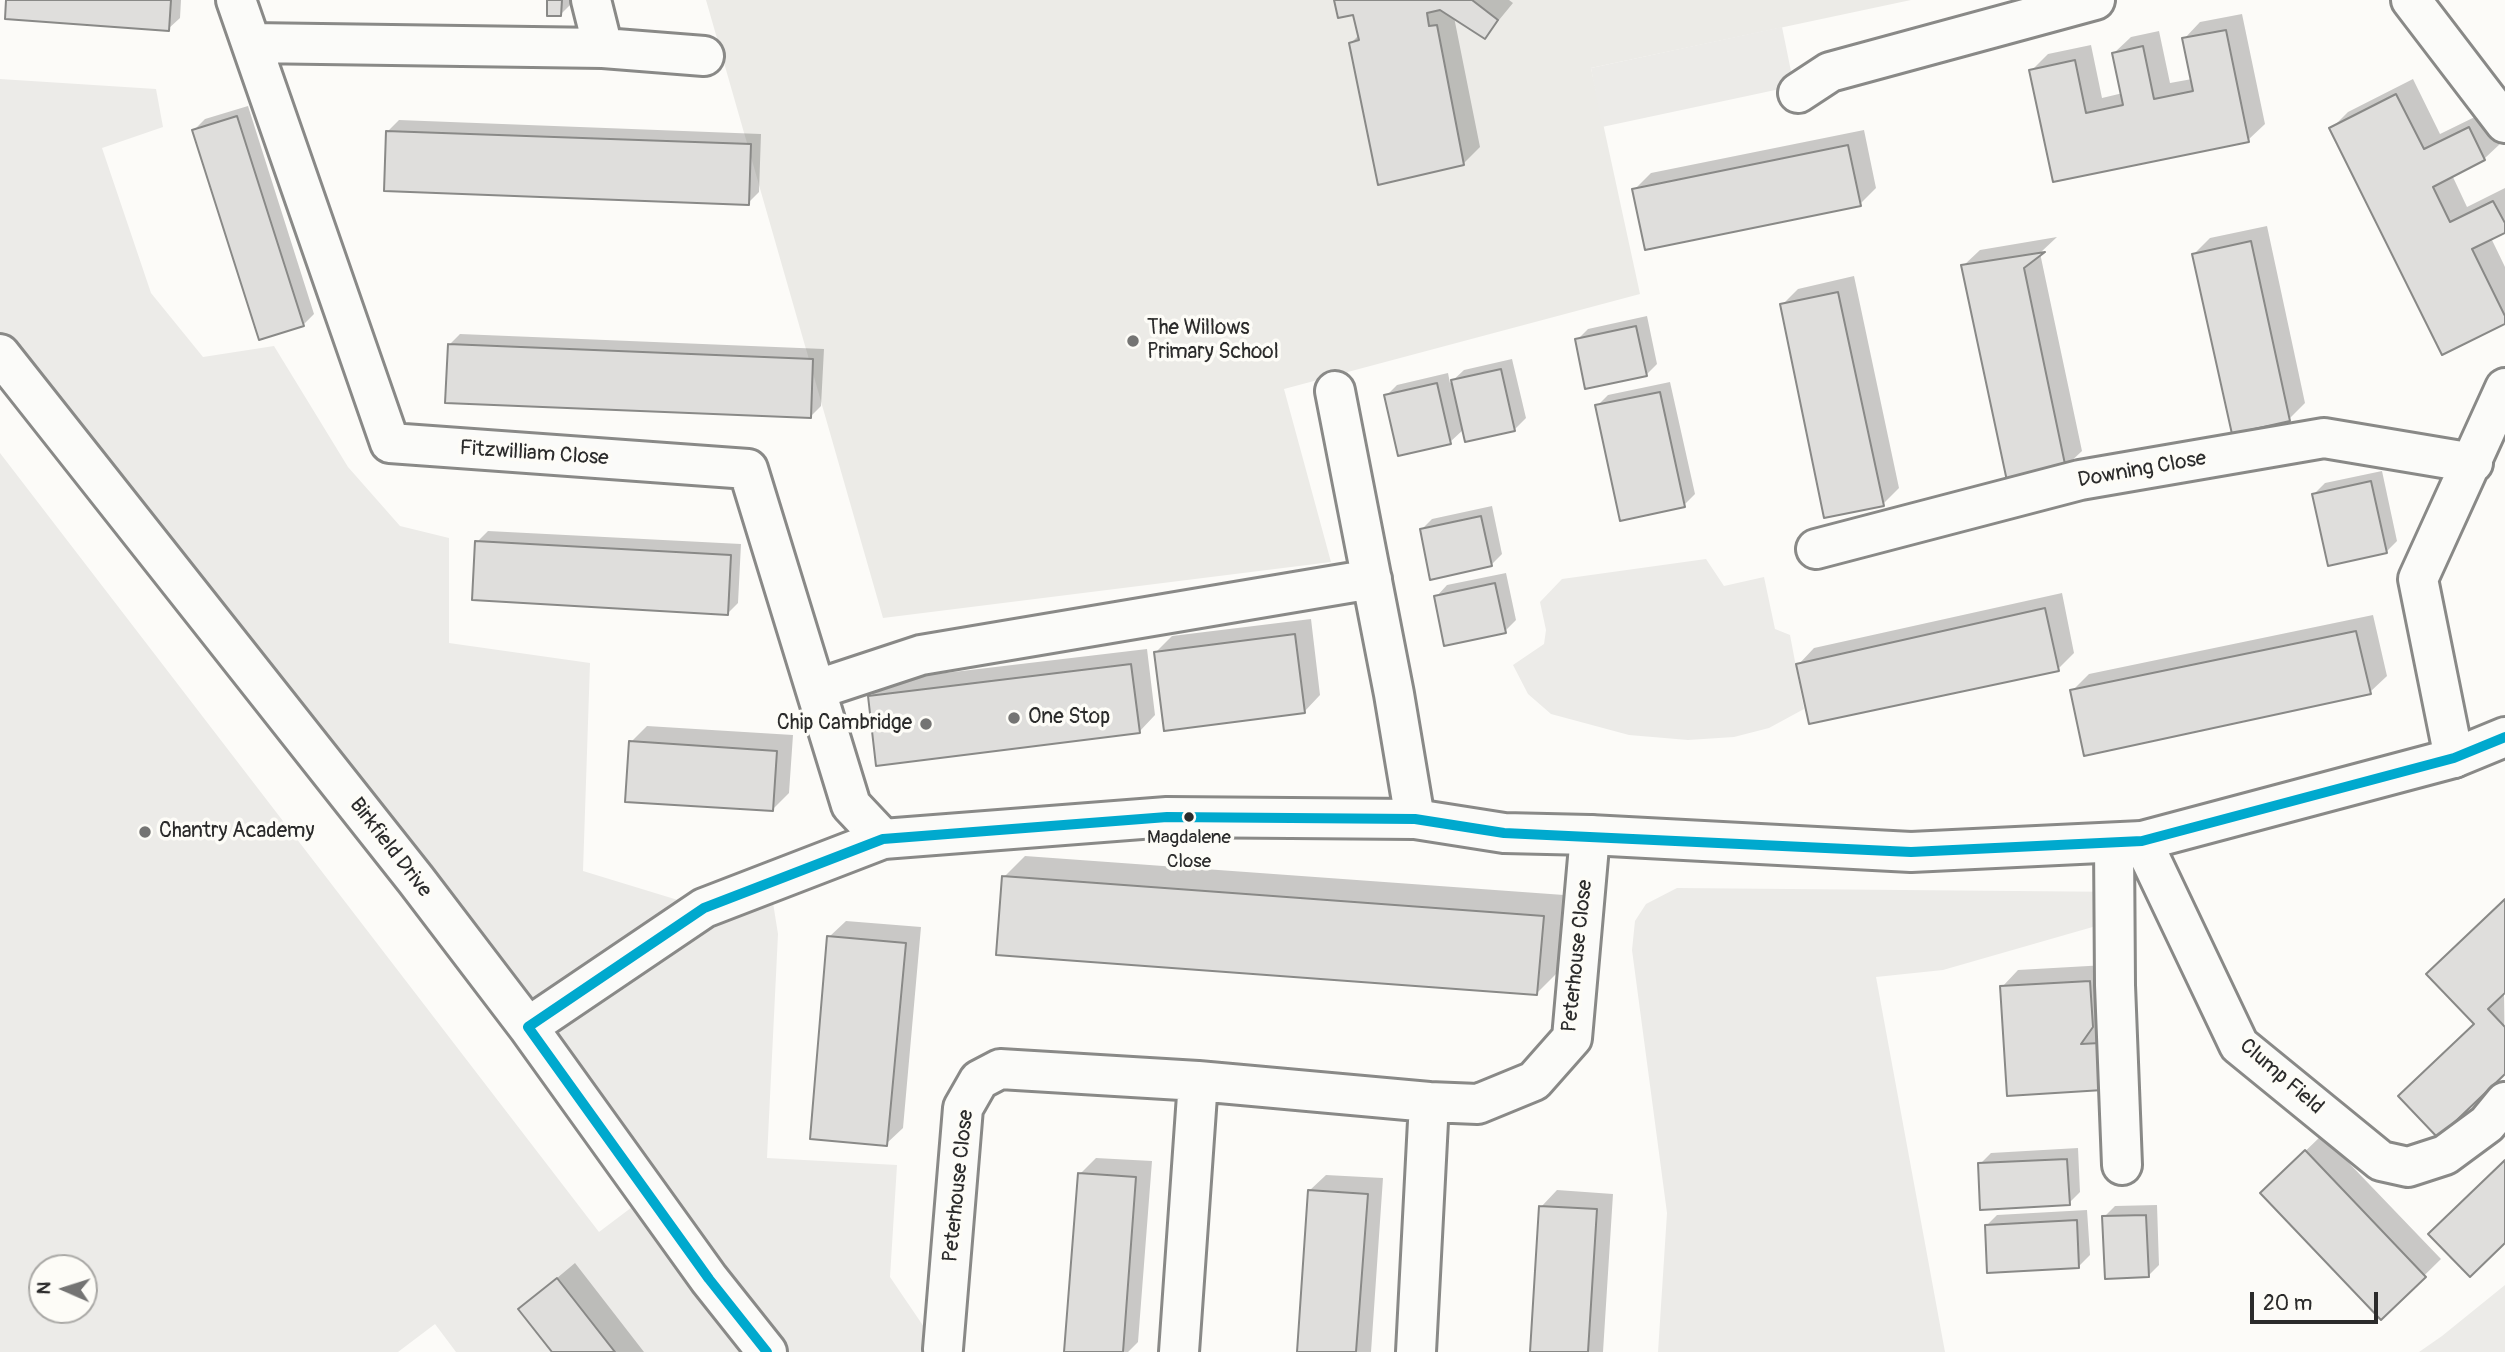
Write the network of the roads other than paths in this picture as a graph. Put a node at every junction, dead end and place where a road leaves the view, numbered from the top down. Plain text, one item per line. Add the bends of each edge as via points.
1 (236, 0) edge
2 (592, 0) edge
3 (2095, 0) edge
4 (2411, 0) edge
5 (251, 43) junction
6 (603, 48) junction
7 (704, 56) dead end
8 (1798, 93) dead end
9 (2505, 123) edge
10 (0, 354) edge
11 (2505, 388) edge
12 (1335, 391) dead end
13 (2473, 463) junction
14 (1816, 550) dead end
15 (1372, 579) junction
16 (818, 689) junction
17 (2505, 737) edge
18 (2454, 758) junction
19 (1415, 819) junction
20 (1590, 835) junction
21 (883, 839) junction
22 (2128, 842) junction
23 (528, 1027) junction
24 (1198, 1081) junction
25 (1429, 1102) junction
26 (2505, 1102) edge
27 (2122, 1165) dead end
28 (943, 1349) dead end
29 (767, 1352) edge
30 (1179, 1352) edge
31 (1416, 1352) edge

1 - 5 street, Fitzwilliam Close
2 - 6 street
3 - 8 street via 1830,72
4 - 9 street
5 - 6 street
5 - 16 street, Fitzwilliam Close via 390,443 748,469
6 - 7 street
10 - 23 street, Birkfield Drive
11 - 13 street
12 - 15 street
13 - 14 street, Downing Close via 2324,438 2080,480
13 - 18 street via 2418,579
15 - 16 street via 921,655
15 - 19 street
16 - 21 street, Fitzwilliam Close via 851,806
17 - 18 street
18 - 22 street
19 - 20 street via 1504,833
19 - 21 street via 1167,817
20 - 22 street via 1911,852
20 - 25 street, Peterhouse Close via 1572,1038 1534,1081 1478,1104
21 - 23 street via 704,908
22 - 26 street, Clump Field via 2239,1045 2381,1161 2408,1167 2445,1155 2487,1124
22 - 27 street via 2115,985
23 - 29 street, Birkfield Drive
24 - 25 street, Peterhouse Close
24 - 28 street, Peterhouse Close via 1000,1069 979,1080 963,1108
24 - 30 street
25 - 31 street

